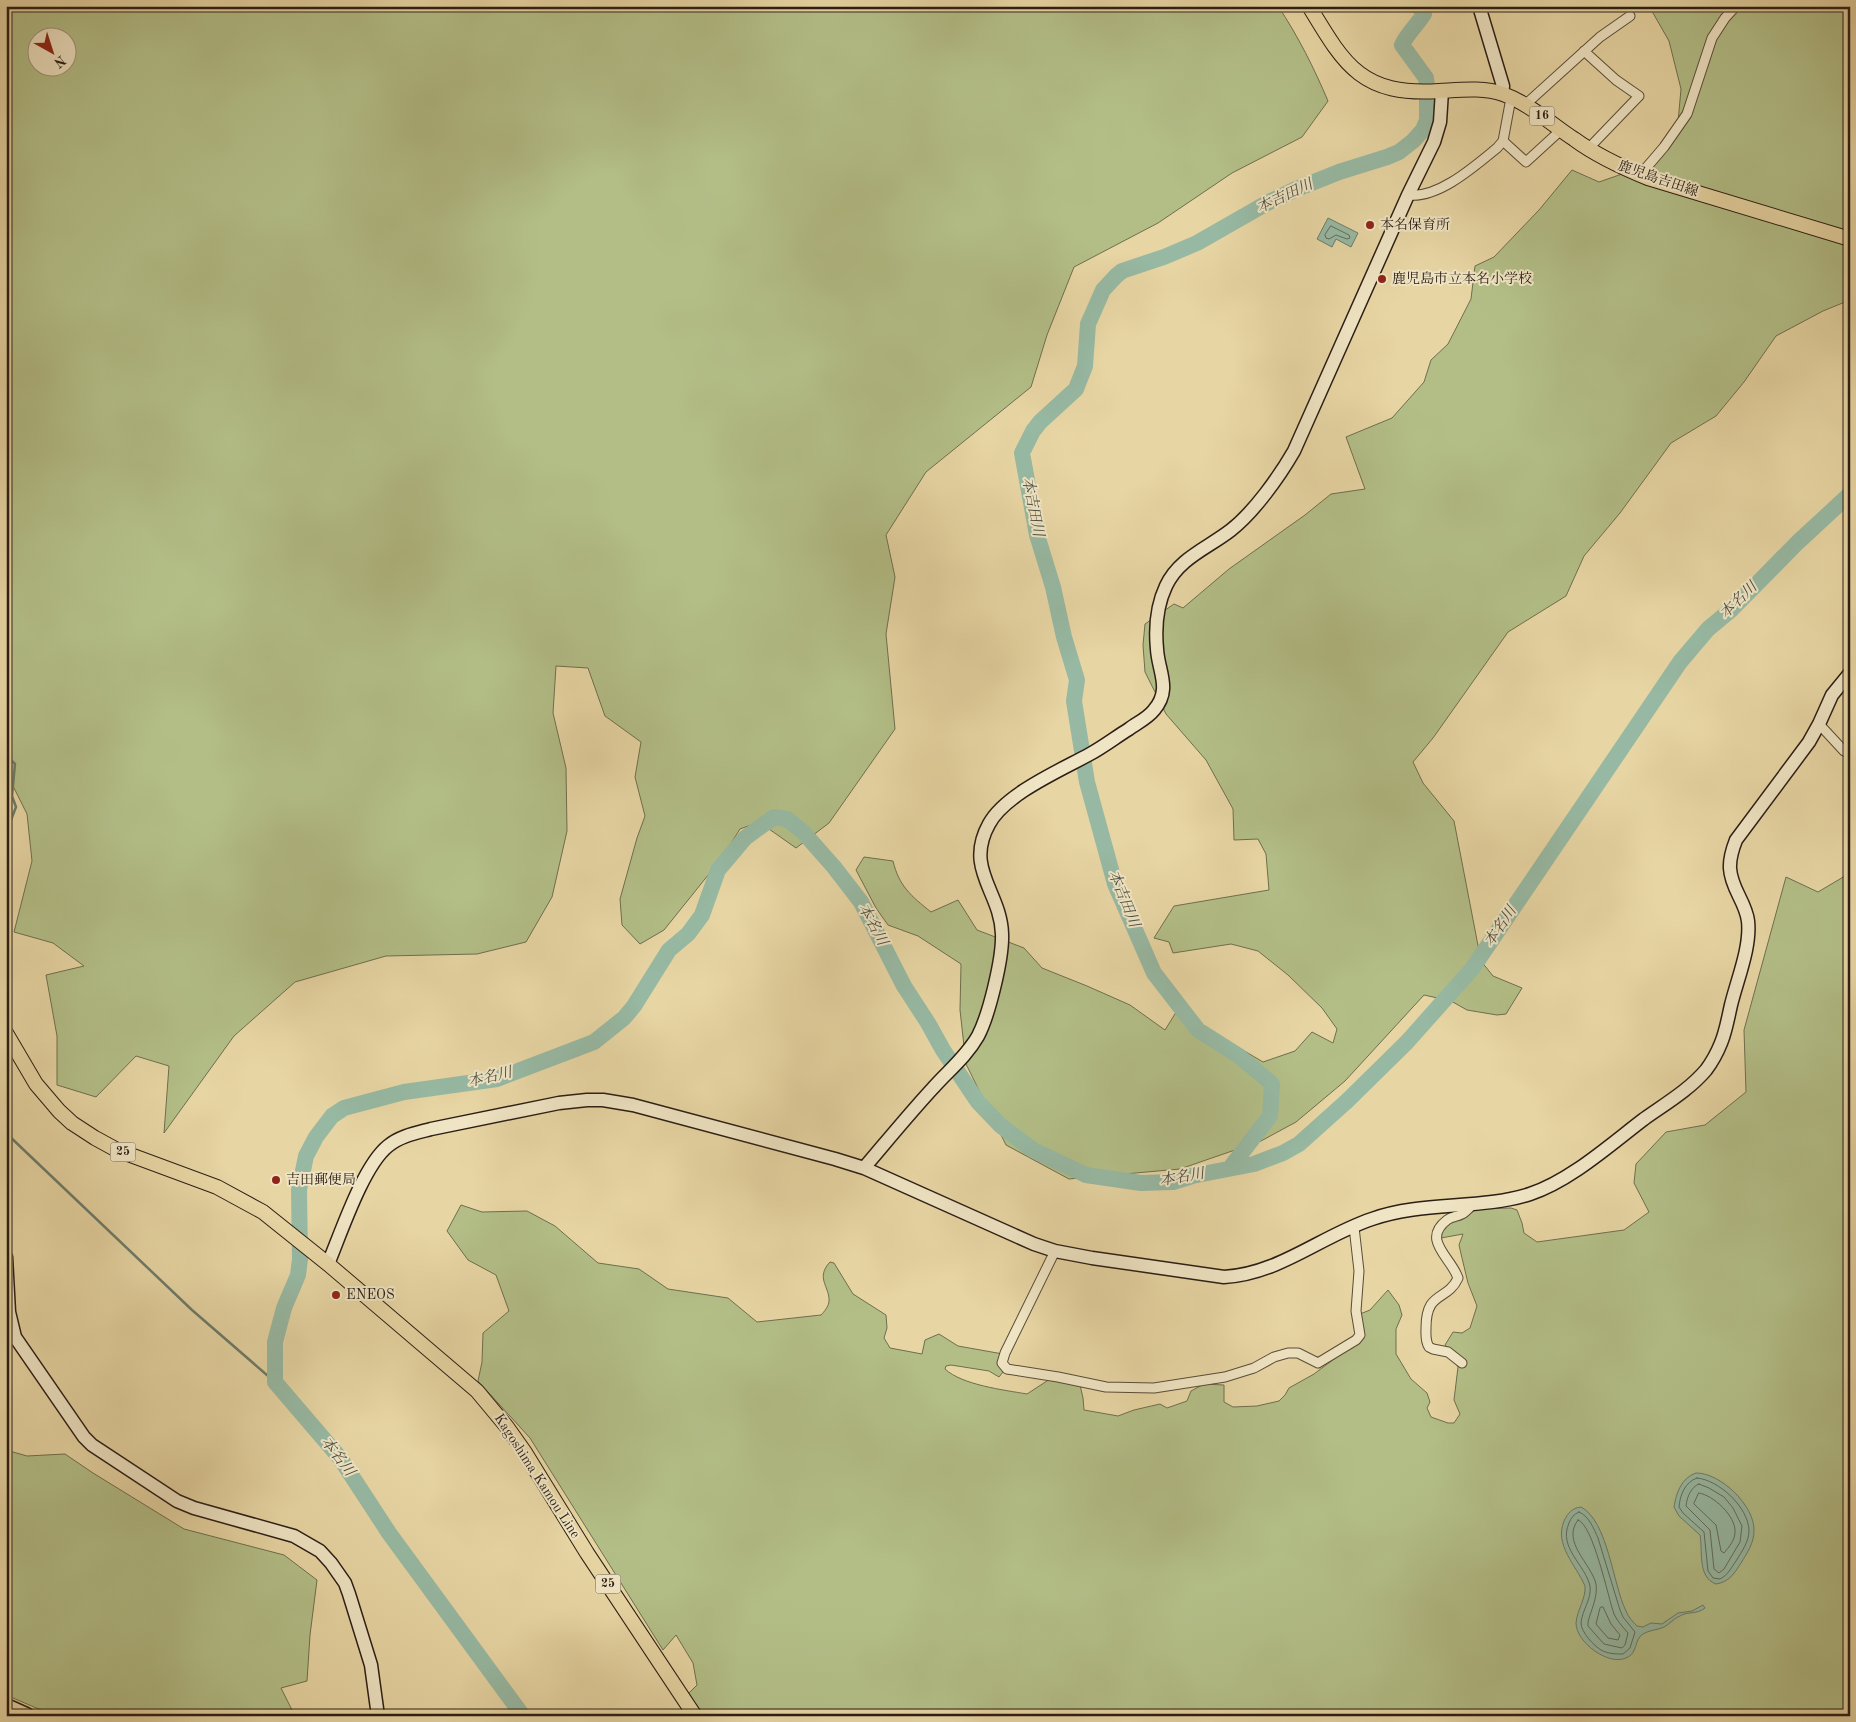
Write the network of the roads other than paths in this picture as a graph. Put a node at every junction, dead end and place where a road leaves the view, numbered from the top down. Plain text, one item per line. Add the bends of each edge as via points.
1 (1309, 6) edge
2 (1479, 6) edge
3 (1736, 6) edge
4 (1630, 16) dead end
5 (1584, 51) junction
6 (1437, 91) junction
7 (1506, 96) junction
8 (1525, 105) junction
9 (1561, 130) junction
10 (1503, 141) junction
11 (1588, 149) junction
12 (1640, 175) junction
13 (1408, 195) junction
14 (1850, 239) edge
15 (1850, 673) edge
16 (1819, 724) junction
17 (1850, 753) edge
18 (6, 1033) edge
19 (864, 1168) junction
20 (1474, 1203) junction
21 (1354, 1227) junction
22 (1055, 1251) junction
23 (6, 1257) edge
24 (328, 1264) junction
25 (1462, 1363) dead end
26 (6, 1707) edge
27 (26, 1716) edge
28 (378, 1716) edge
29 (695, 1716) edge

1 - 6 main road, 鹿児島吉田線 / 16 via 1346,63 1364,77 1391,89
2 - 7 street
3 - 12 street via 1712,38 1688,114
4 - 5 street
5 - 8 street
5 - 11 street via 1639,96
6 - 7 main road, 鹿児島吉田線 / 16 via 1481,90
6 - 13 street via 1438,133
7 - 8 main road, 鹿児島吉田線 / 16
7 - 10 street
8 - 9 main road, 鹿児島吉田線 / 16
9 - 10 street via 1526,162
9 - 11 main road, 鹿児島吉田線 / 16
10 - 13 street via 1454,182 1417,196
11 - 12 main road, 鹿児島吉田線 / 16
12 - 14 main road, 鹿児島吉田線 / 16
13 - 19 street via 1286,465 1244,517 1174,570 1165,586 1156,629 1164,688 1160,702 1153,712 1091,754 1017,796 999,810 985,832 981,866 1002,931 1002,946 985,1021 963,1057
15 - 16 street via 1832,695
16 - 17 street via 1844,751
16 - 20 street via 1736,840 1731,853 1731,881 1746,909 1748,931 1725,1032 1706,1070 1684,1090 1556,1184 1530,1194
18 - 24 main road, Kagoshima Kamou Line / 25 via 36,1084 72,1123 117,1150 217,1187 248,1202
19 - 22 street
19 - 24 street via 633,1105 603,1100 559,1104 422,1131 388,1146 368,1173
20 - 21 street via 1408,1210 1373,1218
20 - 25 street via 1463,1214 1450,1218 1439,1227 1436,1237 1439,1246 1458,1278 1426,1313 1429,1346 1448,1352
21 - 22 street via 1272,1267 1242,1276 1208,1275
21 - 22 street via 1359,1270 1356,1311 1360,1335 1356,1340 1318,1363 1298,1353 1288,1353 1225,1377 1154,1388 1106,1387 1007,1370 1002,1363 1005,1353
23 - 28 street via 9,1312 15,1337 92,1445 177,1500 194,1508 294,1536 320,1551 331,1563 344,1583 371,1665
24 - 29 main road, Kagoshima Kamou Line / 25 via 489,1404 524,1451 582,1546
26 - 27 highway

